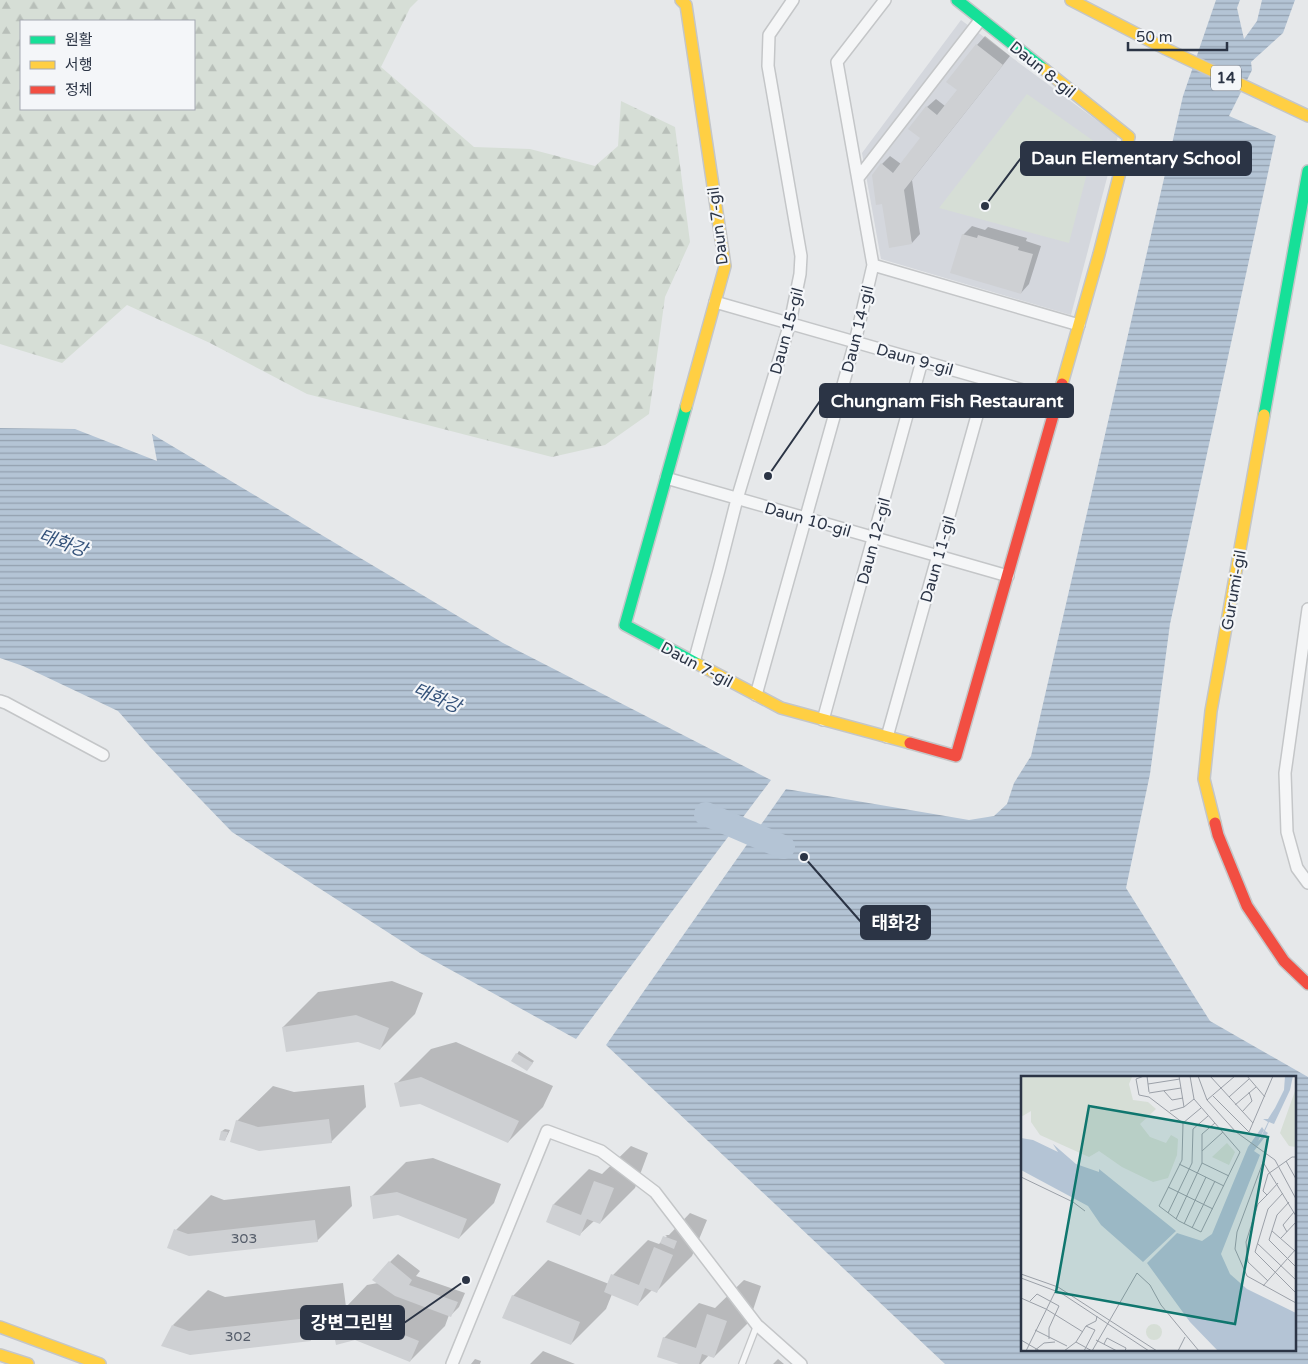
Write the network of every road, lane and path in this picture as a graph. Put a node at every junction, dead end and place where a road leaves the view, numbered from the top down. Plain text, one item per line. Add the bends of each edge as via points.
1 (793, 0) edge
2 (885, 0) edge
3 (957, 0) edge
4 (1071, 0) edge
5 (686, 2) edge
6 (981, 19) junction
7 (1308, 116) edge
8 (1129, 137) joint
9 (1308, 177) edge
10 (858, 178) junction
11 (873, 265) junction
12 (715, 302) junction
13 (790, 324) junction
14 (1079, 324) junction
15 (855, 342) junction
16 (922, 361) junction
17 (987, 380) junction
18 (1058, 400) junction
19 (666, 478) junction
20 (737, 499) junction
21 (806, 518) junction
22 (874, 538) junction
23 (938, 556) junction
24 (1008, 576) junction
25 (1308, 609) edge
26 (694, 662) junction
27 (756, 695) junction
28 (0, 701) edge
29 (823, 720) junction
30 (887, 737) junction
31 (103, 755) dead end
32 (1308, 883) edge
33 (1308, 984) edge
34 (757, 1325) junction
35 (1, 1332) edge
36 (0, 1355) edge
37 (28, 1364) edge
38 (100, 1364) edge
39 (452, 1364) edge
40 (742, 1364) edge
41 (801, 1364) edge

1 - 13 street, Daun 15-gil via 769,35 768,66 801,256
2 - 10 street, Daun 14-gil via 837,62
3 - 6 street, Daun 8-gil
4 - 7 street, 14
5 - 12 street, Daun 7-gil via 725,266
6 - 8 street, Daun 8-gil
6 - 10 street
8 - 14 street, Daun 7-gil
9 - 33 street, Gurumi-gil via 1211,712 1204,779 1218,835 1247,906 1284,961
10 - 11 street, Daun 14-gil
11 - 14 street
11 - 15 street, Daun 14-gil
12 - 13 street, Daun 9-gil
12 - 19 street, Daun 7-gil
13 - 15 street, Daun 9-gil
13 - 20 street, Daun 15-gil
14 - 18 street, Daun 7-gil
15 - 16 street, Daun 9-gil
15 - 21 street, Daun 14-gil
16 - 17 street, Daun 9-gil
16 - 22 street, Daun 12-gil
17 - 18 street, Daun 9-gil
17 - 23 street, Daun 11-gil
18 - 24 street, Daun 7-gil
19 - 20 street, Daun 10-gil
19 - 26 street, Daun 7-gil via 625,625
20 - 21 street, Daun 10-gil
20 - 26 street, Daun 15-gil
21 - 22 street, Daun 10-gil
21 - 27 street, Daun 14-gil
22 - 23 street, Daun 10-gil
22 - 29 street, Daun 12-gil
23 - 24 street, Daun 10-gil
23 - 30 street, Daun 11-gil
24 - 30 street, Daun 7-gil via 956,756
25 - 32 street via 1285,773 1287,832 1297,868
26 - 27 street, Daun 7-gil
27 - 29 street, Daun 7-gil via 781,708
28 - 31 street
29 - 30 street, Daun 7-gil
34 - 39 street via 656,1192 601,1151 547,1131
34 - 40 lane
34 - 41 street
35 - 38 street
36 - 37 street

